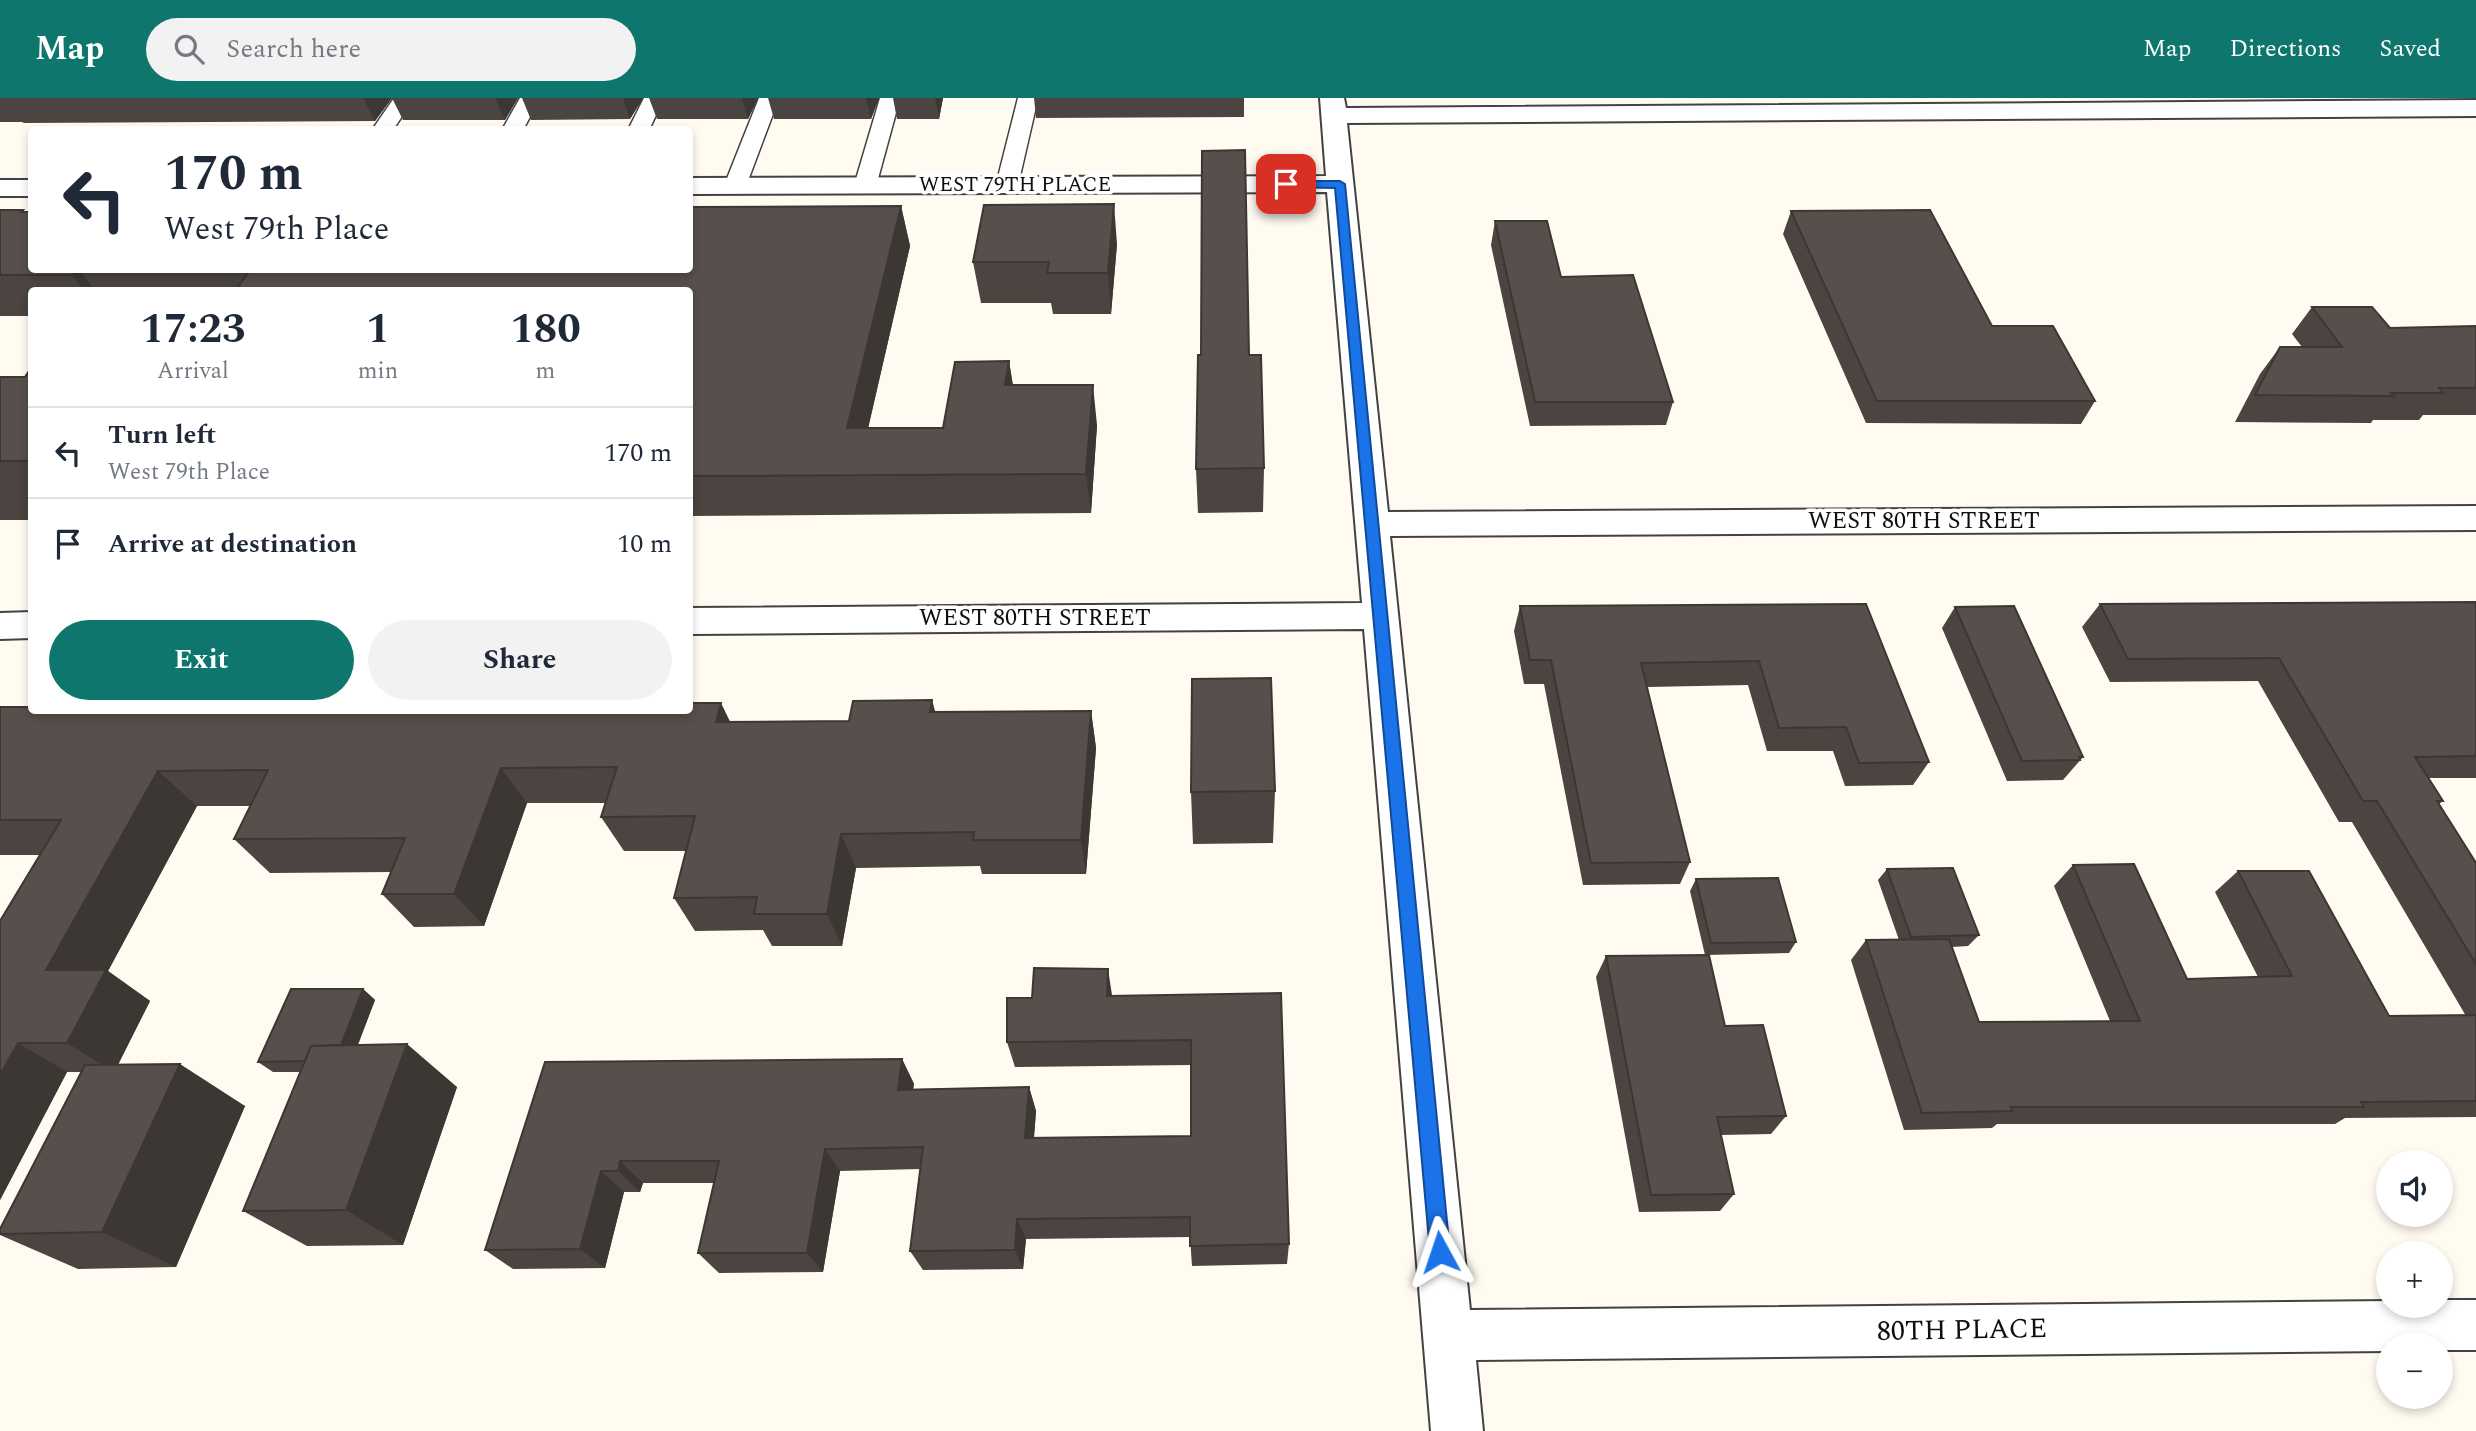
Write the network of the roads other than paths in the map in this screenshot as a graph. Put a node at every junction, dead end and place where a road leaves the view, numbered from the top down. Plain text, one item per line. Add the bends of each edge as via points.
1 (404, 98) edge
2 (530, 98) edge
3 (654, 98) edge
4 (769, 98) edge
5 (890, 98) edge
6 (1028, 98) edge
7 (1333, 107) edge
8 (2476, 108) edge
9 (385, 126) edge
10 (514, 126) edge
11 (640, 126) edge
12 (1340, 184) junction
13 (1007, 185) junction
14 (693, 186) edge
15 (735, 186) junction
16 (865, 186) junction
17 (0, 188) edge
18 (28, 188) edge
19 (2476, 517) edge
20 (1373, 524) junction
21 (1381, 616) junction
22 (693, 621) edge
23 (0, 625) edge
24 (28, 625) edge
25 (2476, 1325) edge
26 (1448, 1335) junction
27 (1457, 1431) edge

1 - 9 lane
2 - 10 lane
3 - 11 lane
4 - 15 lane
5 - 16 lane
6 - 13 lane
7 - 8 street
7 - 12 street
12 - 13 street, WEST 79TH PLACE
12 - 20 street
13 - 16 street, WEST 79TH PLACE
14 - 15 street, WEST 79TH PLACE
15 - 16 street, WEST 79TH PLACE
17 - 18 street
19 - 20 street, WEST 80TH STREET
20 - 21 street
21 - 22 street, WEST 80TH STREET
21 - 26 street
23 - 24 street
25 - 26 street, 80TH PLACE
26 - 27 street

